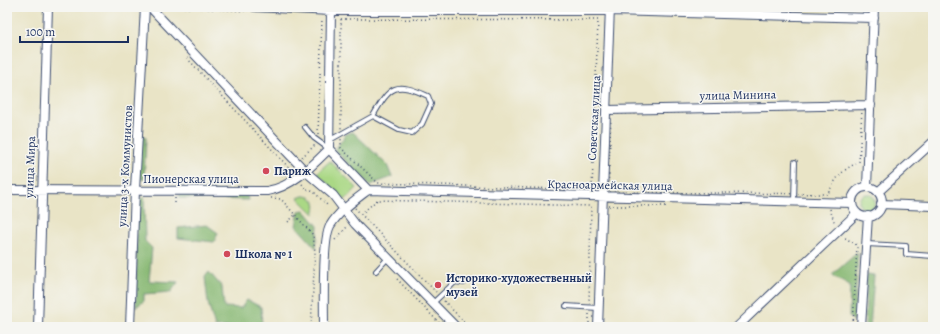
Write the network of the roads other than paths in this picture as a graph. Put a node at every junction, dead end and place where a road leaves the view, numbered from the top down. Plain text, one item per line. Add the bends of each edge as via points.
1 (48, 7) edge
2 (145, 7) edge
3 (150, 7) edge
4 (874, 7) edge
5 (254, 9) edge
6 (373, 9) edge
7 (610, 9) edge
8 (331, 11) junction
9 (737, 11) edge
10 (874, 18) junction
11 (871, 105) junction
12 (606, 110) junction
13 (373, 116) junction
14 (305, 127) dead end
15 (329, 140) junction
16 (933, 142) edge
17 (329, 149) junction
18 (795, 162) dead end
19 (306, 172) junction
20 (867, 187) junction
21 (7, 190) edge
22 (135, 190) junction
23 (368, 190) junction
24 (41, 191) junction
25 (878, 192) junction
26 (605, 195) junction
27 (794, 202) junction
28 (852, 203) junction
29 (882, 204) junction
30 (933, 206) edge
31 (344, 210) junction
32 (857, 213) junction
33 (868, 216) junction
34 (865, 244) junction
35 (933, 256) edge
36 (388, 258) junction
37 (376, 270) dead end
38 (464, 283) dead end
39 (433, 303) junction
40 (566, 306) dead end
41 (598, 308) junction
42 (38, 327) edge
43 (130, 327) edge
44 (324, 327) edge
45 (456, 327) edge
46 (598, 327) edge
47 (737, 327) edge
48 (861, 327) edge

1 - 24 street, улица Мира
2 - 22 street, улица 3-х Коммунистов
3 - 19 street
4 - 10 street
5 - 8 street
6 - 7 street
6 - 8 street
7 - 9 street
7 - 12 street, Советская улица
8 - 15 street
9 - 10 street
10 - 11 street
11 - 12 street, улица Минина
11 - 20 street
12 - 26 street, Советская улица
13 - 13 lane via 399,130 412,133 422,124 431,104 428,96 397,88 389,92
13 - 15 lane
14 - 17 lane via 318,142
15 - 17 street
16 - 25 street
17 - 19 street
17 - 23 street
18 - 27 lane
19 - 22 street, Пионерская улица via 279,188 267,191
19 - 31 street via 333,195
20 - 25 street
20 - 28 street via 854,193
21 - 24 street, Пионерская улица
22 - 24 street, Пионерская улица
22 - 43 street, улица 3-х Коммунистов
23 - 26 street, Красноармейская улица
23 - 31 street
24 - 42 street, улица Мира
25 - 29 street
26 - 27 street, Красноармейская улица
26 - 41 street, Советская улица
27 - 28 street, Красноармейская улица
28 - 32 street
29 - 30 street
29 - 33 street via 875,214
31 - 36 street
31 - 44 street via 331,225 327,238
32 - 33 street
32 - 47 street
33 - 34 street
34 - 35 lane via 906,246 906,254
34 - 48 street
36 - 37 lane
36 - 39 street
38 - 39 lane via 455,282
39 - 45 street
40 - 41 lane
41 - 46 street, Советская улица

